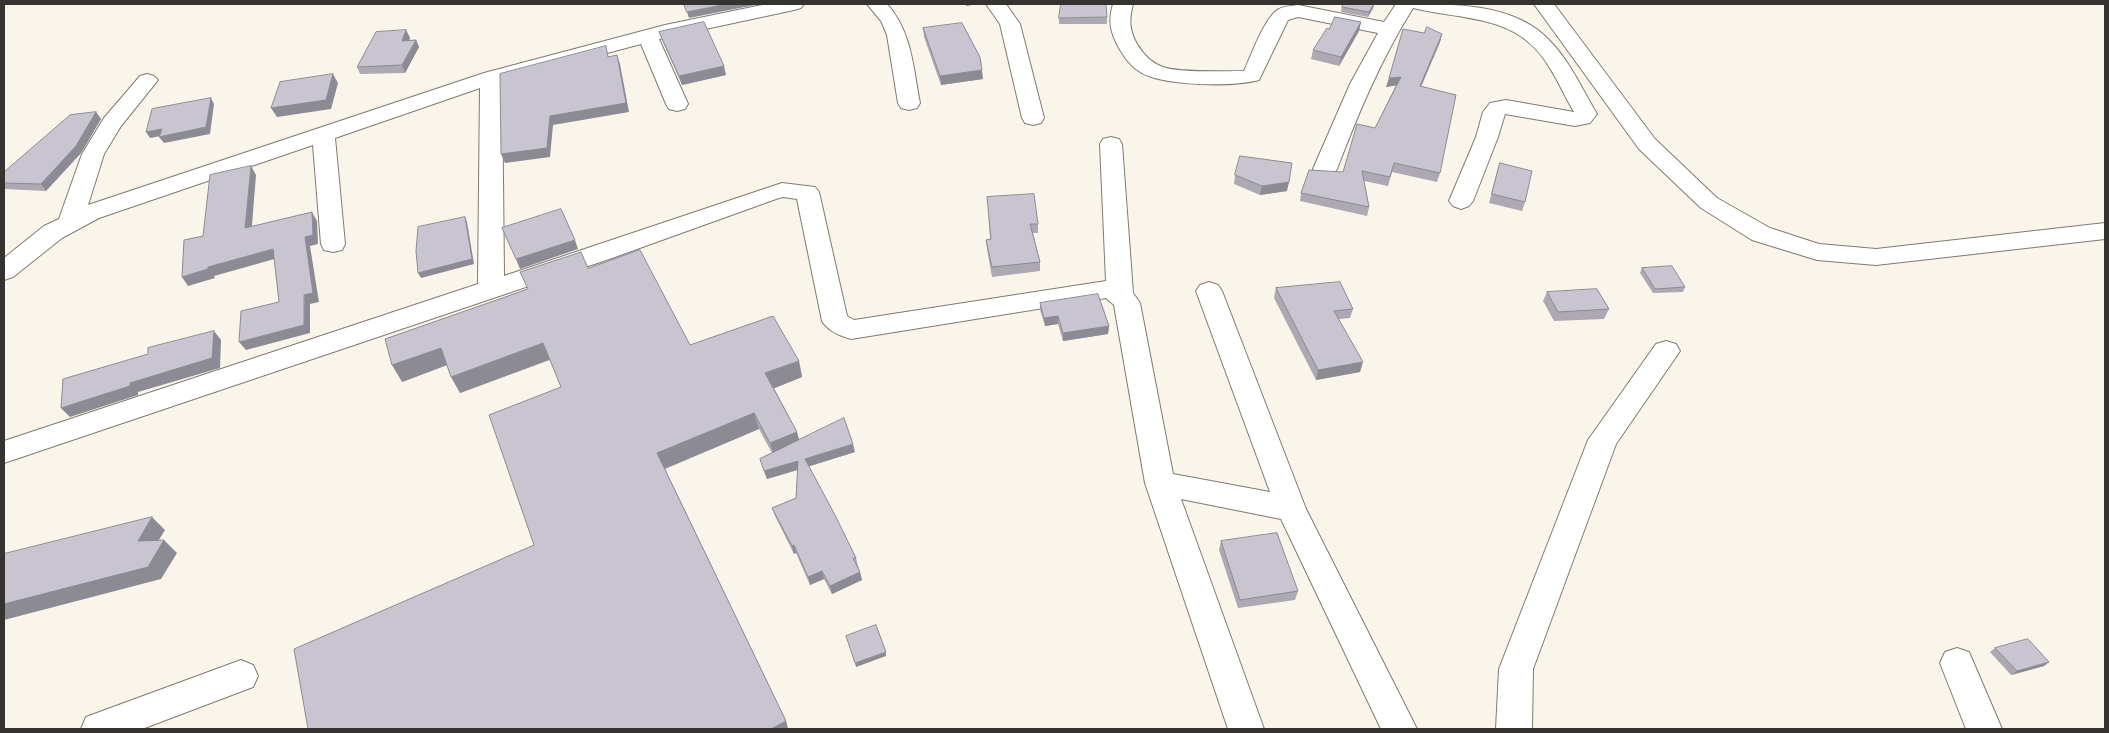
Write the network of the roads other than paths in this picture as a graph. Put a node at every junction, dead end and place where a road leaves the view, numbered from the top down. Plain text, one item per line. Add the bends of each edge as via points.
1 (794, 4) edge
2 (877, 4) edge
3 (996, 4) edge
4 (1123, 4) edge
5 (1406, 4) edge
6 (1419, 4) edge
7 (1544, 4) edge
8 (1388, 29) junction
9 (648, 36) junction
10 (491, 77) junction
11 (147, 80) dead end
12 (909, 103) dead end
13 (677, 104) dead end
14 (1033, 118) dead end
15 (323, 134) junction
16 (1111, 144) dead end
17 (1326, 169) edge
18 (1461, 201) dead end
19 (70, 222) junction
20 (2105, 231) edge
21 (333, 244) dead end
22 (4, 271) edge
23 (491, 289) junction
24 (1209, 291) dead end
25 (1120, 294) junction
26 (1666, 351) dead end
27 (4, 452) edge
28 (1160, 483) junction
29 (1292, 509) junction
30 (1957, 663) dead end
31 (241, 676) dead end
32 (99, 729) edge
33 (1246, 729) edge
34 (1398, 729) edge
35 (1514, 729) edge
36 (1984, 729) edge

1 - 9 street
2 - 12 street via 890,19 897,35
3 - 14 street via 1010,24
4 - 8 street via 1118,28 1132,55 1162,75 1252,76 1280,17 1287,12 1298,11
5 - 8 street
6 - 18 street via 1486,17 1523,29 1550,54 1586,114 1575,119 1498,108
7 - 20 street via 1647,144 1709,203 1761,234 1817,252 1876,257
8 - 17 street via 1353,98
9 - 10 street
9 - 13 street
10 - 15 street
10 - 23 street
11 - 19 street via 112,123 94,154
15 - 19 street
15 - 21 street
16 - 25 street
19 - 22 street
23 - 25 street via 768,194 795,190 807,192 835,321 851,330 1109,289
23 - 27 street
24 - 29 street
25 - 28 street via 1127,303
26 - 35 street via 1603,440 1516,669
28 - 29 street
28 - 33 street
29 - 34 street
30 - 36 street
31 - 32 street

